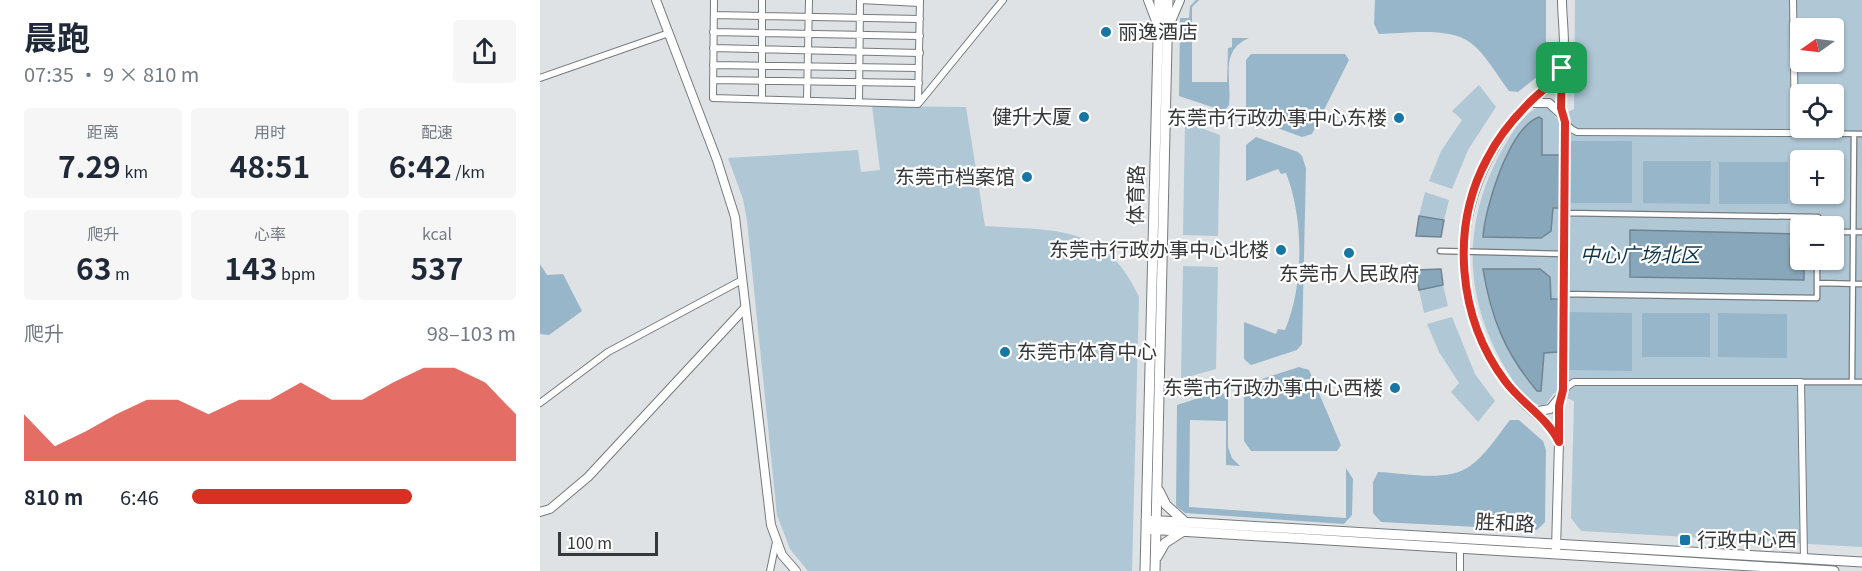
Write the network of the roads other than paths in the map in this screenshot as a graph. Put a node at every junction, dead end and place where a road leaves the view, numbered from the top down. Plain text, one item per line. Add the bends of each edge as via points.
1 (656, 0) edge
2 (714, 0) edge
3 (762, 0) edge
4 (809, 0) edge
5 (860, 0) edge
6 (1003, 0) edge
7 (1148, 0) edge
8 (1159, 0) edge
9 (1168, 0) edge
10 (1180, 0) edge
11 (1562, 0) edge
12 (1793, 0) edge
13 (920, 2) edge
14 (714, 15) junction
15 (762, 16) junction
16 (809, 17) junction
17 (860, 18) junction
18 (920, 20) junction
19 (1162, 30) junction
20 (713, 32) junction
21 (669, 33) junction
22 (762, 33) junction
23 (808, 34) junction
24 (860, 35) junction
25 (920, 36) junction
26 (713, 48) junction
27 (762, 49) junction
28 (808, 50) junction
29 (860, 52) junction
30 (920, 53) junction
31 (713, 65) junction
32 (762, 66) junction
33 (808, 67) junction
34 (859, 68) junction
35 (919, 68) junction
36 (1562, 68) junction
37 (540, 78) edge
38 (713, 80) junction
39 (762, 81) junction
40 (807, 81) junction
41 (859, 82) junction
42 (919, 83) junction
43 (1794, 84) edge
44 (762, 99) junction
45 (807, 100) junction
46 (859, 102) junction
47 (918, 104) junction
48 (1527, 104) junction
49 (1563, 119) junction
50 (1790, 133) edge
51 (1844, 134) edge
52 (1854, 134) junction
53 (1862, 134) edge
54 (1564, 213) junction
55 (1790, 217) edge
56 (1844, 232) edge
57 (1853, 232) junction
58 (1862, 232) edge
59 (1440, 251) dead end
60 (1464, 252) junction
61 (1564, 254) junction
62 (1817, 270) edge
63 (742, 280) junction
64 (1817, 283) junction
65 (1853, 284) junction
66 (1862, 284) edge
67 (1564, 294) junction
68 (745, 308) junction
69 (1801, 382) junction
70 (1852, 382) junction
71 (1862, 382) edge
72 (1562, 393) junction
73 (540, 403) edge
74 (1533, 412) junction
75 (1559, 442) junction
76 (1157, 481) junction
77 (540, 512) edge
78 (1186, 522) junction
79 (1151, 525) junction
80 (1186, 532) junction
81 (776, 542) junction
82 (1556, 544) junction
83 (1460, 549) junction
84 (1556, 554) junction
85 (1804, 559) junction
86 (1862, 562) edge
87 (1155, 568) edge
88 (770, 571) edge
89 (796, 571) edge
90 (1145, 571) edge
91 (1460, 571) edge
92 (1832, 571) edge

1 - 21 street
2 - 14 street
3 - 15 street
4 - 16 street
5 - 13 street
5 - 17 street
6 - 47 street
7 - 19 street
8 - 19 main road, 体育路
9 - 19 main road, 体育路
10 - 19 street
11 - 36 street
12 - 43 street
13 - 18 street
14 - 15 street
14 - 20 street
15 - 16 street
15 - 22 street
16 - 17 street
16 - 23 street
17 - 18 street
17 - 24 street
18 - 25 street
19 - 76 main road, 体育路
19 - 79 main road, 体育路
20 - 22 street
20 - 26 street
21 - 37 street
21 - 63 street via 729,194
22 - 23 street
22 - 27 street
23 - 24 street
23 - 28 street
24 - 25 street
24 - 29 street
25 - 30 street
26 - 27 street
26 - 31 street
27 - 28 street
27 - 32 street
28 - 29 street
28 - 33 street
29 - 30 street
29 - 34 street
30 - 35 street
31 - 32 street
31 - 38 street
32 - 33 street
32 - 39 street
33 - 34 street
33 - 40 street
34 - 35 street
34 - 41 street
35 - 42 street
36 - 48 street
36 - 49 street
38 - 39 street
38 - 44 street via 713,98
39 - 40 street
39 - 44 street
40 - 41 street
40 - 45 street
41 - 42 street
41 - 46 street
42 - 47 street
44 - 45 street
45 - 46 street
46 - 47 street
48 - 49 street via 1545,101
48 - 60 street via 1502,134 1478,177 1466,221
49 - 50 street via 1571,130 1583,132
49 - 54 street
51 - 52 street
52 - 53 street
52 - 57 street
54 - 55 street
54 - 61 street
56 - 57 street
57 - 58 street
57 - 65 street
59 - 60 street
60 - 61 street
60 - 74 street via 1469,304 1480,335 1496,368
61 - 67 street
62 - 64 street
63 - 68 street
63 - 73 street via 608,352
64 - 65 street
64 - 67 street via 1817,298
65 - 66 street
65 - 70 street
67 - 72 street
68 - 77 street via 588,477
68 - 81 street via 768,506
69 - 70 street
69 - 72 street via 1581,381
69 - 85 street
70 - 71 street
72 - 74 street via 1550,409
72 - 75 street
74 - 75 street
75 - 82 street
76 - 78 main road via 1166,506
76 - 79 main road, 体育路
78 - 79 main road, 胜和路
78 - 82 main road, 胜和路
79 - 80 main road, 胜和路
79 - 87 main road, 体育路
79 - 90 main road, 体育路
80 - 83 main road, 胜和路
80 - 87 main road via 1165,543
81 - 88 street
81 - 89 street
82 - 84 street
82 - 85 main road, 胜和路
83 - 84 main road, 胜和路
83 - 91 street
84 - 92 main road, 胜和路
85 - 86 main road, 胜和路

